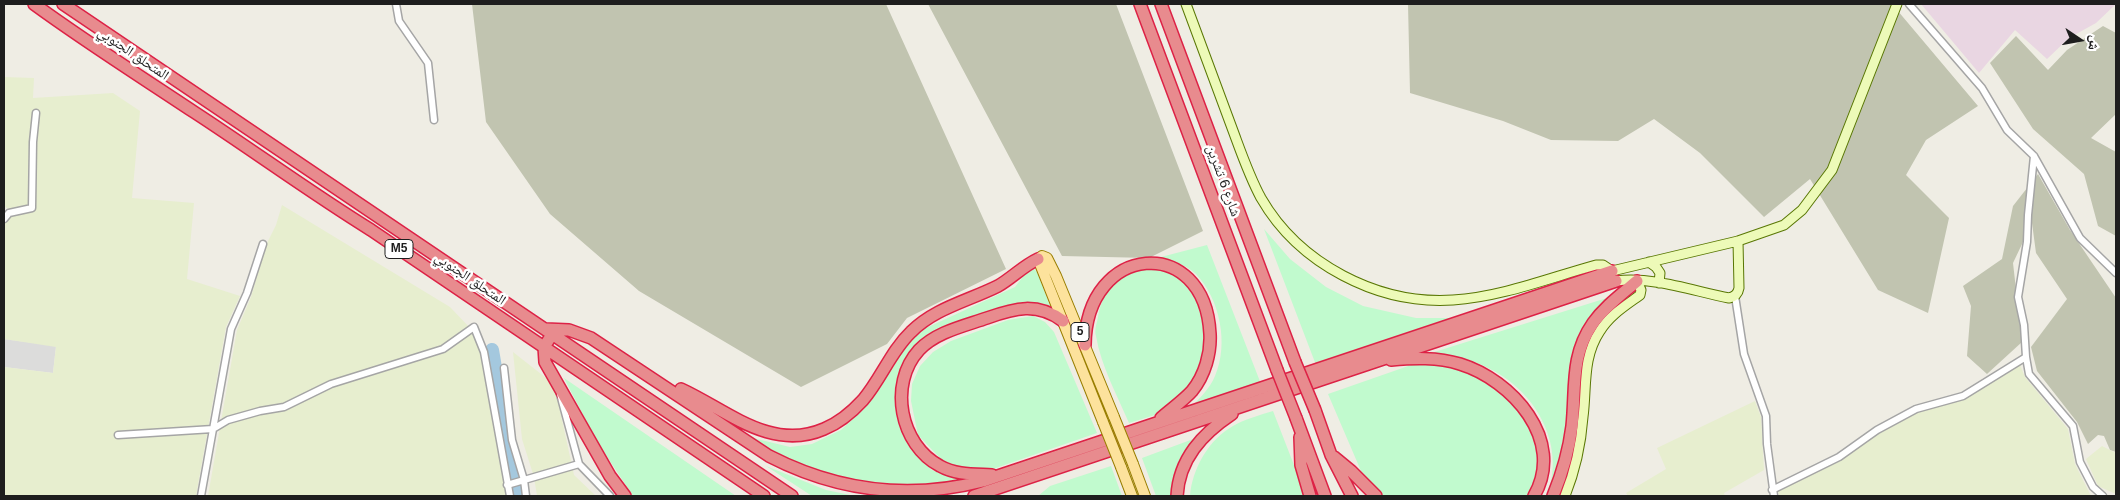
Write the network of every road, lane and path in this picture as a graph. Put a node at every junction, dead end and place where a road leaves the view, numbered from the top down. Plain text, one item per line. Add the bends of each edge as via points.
1 (34, 4) edge
2 (63, 4) edge
3 (396, 4) edge
4 (1140, 4) edge
5 (1161, 4) edge
6 (1186, 4) edge
7 (1897, 4) edge
8 (1909, 4) edge
9 (36, 113) dead end
10 (434, 120) dead end
11 (2034, 156) junction
12 (5, 214) edge
13 (1738, 241) junction
14 (262, 244) dead end
15 (1038, 259) junction
16 (1649, 262) junction
17 (2116, 273) edge
18 (1614, 276) junction
19 (1637, 281) junction
20 (1659, 283) junction
21 (1735, 296) junction
22 (1063, 322) junction
23 (549, 331) junction
24 (1085, 345) junction
25 (544, 348) junction
26 (2026, 356) junction
27 (1360, 366) junction
28 (504, 368) dead end
29 (659, 381) junction
30 (559, 386) junction
31 (1245, 406) junction
32 (1155, 422) junction
33 (213, 430) junction
34 (1300, 430) junction
35 (118, 436) dead end
36 (1331, 455) junction
37 (579, 464) junction
38 (999, 475) junction
39 (524, 480) junction
40 (507, 485) junction
41 (1773, 493) edge
42 (201, 496) edge
43 (510, 496) edge
44 (526, 496) edge
45 (610, 496) edge
46 (625, 496) edge
47 (764, 496) edge
48 (792, 496) edge
49 (974, 496) edge
50 (1132, 496) edge
51 (1146, 496) edge
52 (1177, 496) edge
53 (1310, 496) edge
54 (1325, 496) edge
55 (1352, 496) edge
56 (1376, 496) edge
57 (1534, 496) edge
58 (1553, 496) edge
59 (1565, 496) edge
60 (2103, 496) edge

1 - 25 highway, المتحلق الجنوبي / M5
2 - 23 highway, المتحلق الجنوبي / M5
3 - 10 street via 399,21 428,63
4 - 34 highway, شارع 6 تشرين, bridge
5 - 36 highway, شارع 6 تشرين, bridge
6 - 18 street via 1249,173 1262,199 1288,233 1335,271 1390,294 1439,301 1496,293 1596,265 1603,265
7 - 13 street via 1832,170 1820,189 1784,225
8 - 11 street via 1982,88 2007,130
9 - 12 street via 32,208
11 - 17 street via 2080,238
11 - 26 street via 2027,242 2018,297
13 - 16 street
13 - 21 street via 1740,288
14 - 33 street via 232,329
15 - 22 main road, 5
15 - 24 main road, 5 via 1045,256 1049,261
15 - 29 highway via 999,286 938,312 919,325 897,347 864,399 850,414 813,434 787,437 763,432
16 - 18 street
16 - 20 street via 1660,273
18 - 19 street
18 - 27 highway
18 - 32 highway
19 - 20 street
19 - 58 highway via 1598,316 1580,348 1569,440
19 - 59 street via 1640,295 1606,322 1590,350 1579,447
20 - 21 street via 1728,298
21 - 41 street via 1744,354 1766,416
22 - 38 highway via 1035,308 1012,309 939,335 920,350 907,368 901,405 906,427 917,447 933,462 953,472
22 - 50 main road, 5, bridge
23 - 25 highway
23 - 29 highway via 569,330 592,338
23 - 48 highway, المتحلق الجنوبي / M5
24 - 32 highway via 1088,318 1098,294 1115,274 1128,266 1157,262 1171,266 1193,285 1202,298 1210,325 1206,366 1193,390
24 - 51 main road, 5, bridge
25 - 30 highway via 545,362
25 - 47 highway, المتحلق الجنوبي / M5
26 - 41 street via 1963,396 1916,409 1877,430 1839,457
26 - 60 street via 2029,374 2073,426 2080,462 2093,487
27 - 31 highway
27 - 57 highway via 1408,358 1442,360 1477,371 1500,385 1528,414 1541,443 1544,467
28 - 39 street via 512,440
29 - 38 highway via 769,456 832,482 876,491 916,493 958,488
30 - 37 street via 562,408
30 - 46 highway via 610,476
31 - 49 highway
31 - 52 highway via 1199,440 1185,463
32 - 38 highway
33 - 35 street
33 - 40 street via 228,420 284,407 347,378 443,350 474,328 484,352
33 - 42 street
34 - 53 highway via 1300,457
34 - 54 highway, شارع 6 تشرين
36 - 55 highway, شارع 6 تشرين
36 - 56 highway
37 - 39 street
37 - 45 street
39 - 40 street
39 - 44 street
40 - 43 street

